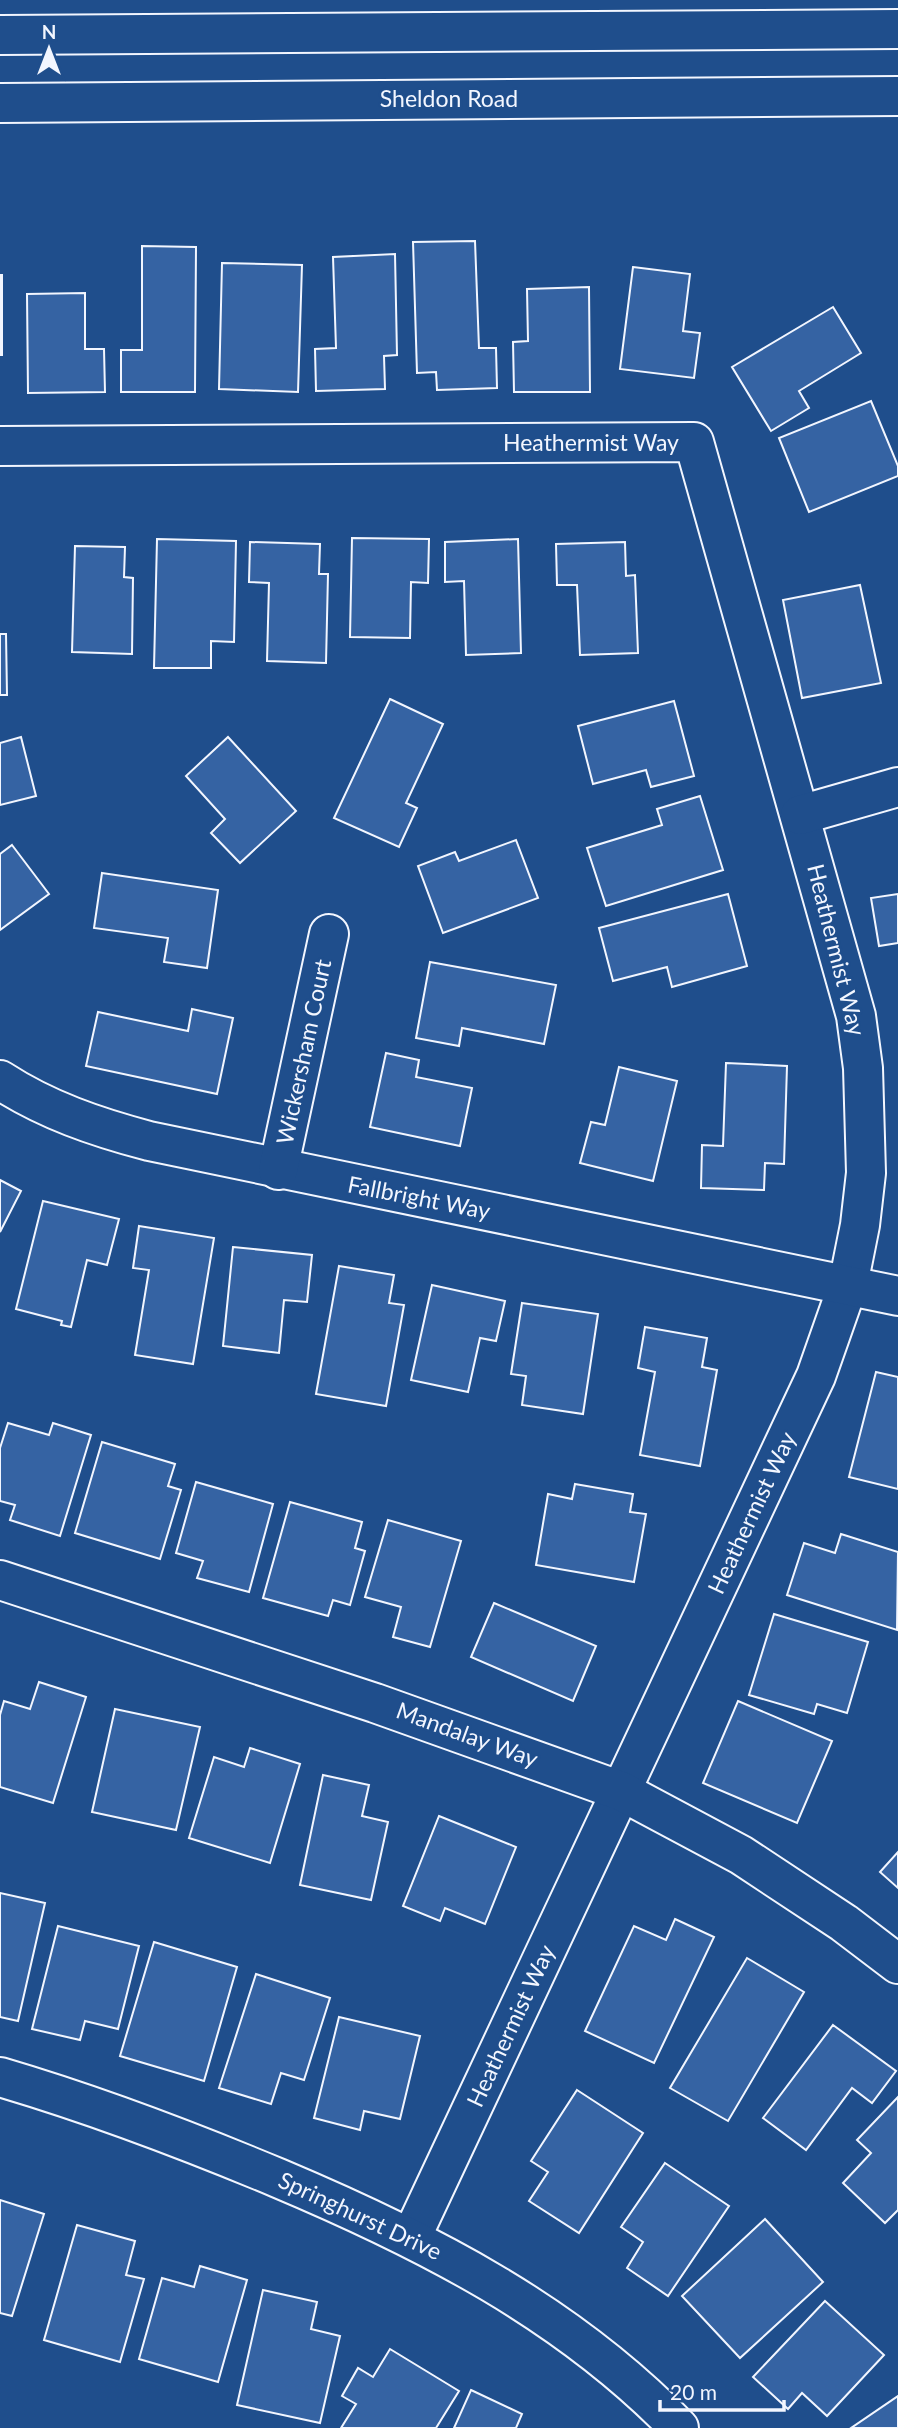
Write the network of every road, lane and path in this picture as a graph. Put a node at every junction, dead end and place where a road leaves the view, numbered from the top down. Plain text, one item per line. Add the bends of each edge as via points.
1 (898, 29) edge
2 (0, 35) edge
3 (898, 96) edge
4 (0, 103) edge
5 (0, 446) edge
6 (898, 787) edge
7 (800, 815) junction
8 (329, 934) dead end
9 (0, 1080) edge
10 (278, 1170) junction
11 (848, 1286) junction
12 (898, 1296) edge
13 (0, 1580) edge
14 (621, 1791) junction
15 (898, 1965) edge
16 (0, 2077) edge
17 (411, 2238) junction
18 (679, 2428) edge

1 - 2 street
3 - 4 street, Sheldon Road
5 - 7 street, Heathermist Way via 694,442
6 - 7 street
7 - 11 street, Heathermist Way via 856,1016 863,1068 866,1173
8 - 10 street, Wickersham Court
9 - 10 street, Fallbright Way via 99,1128
10 - 11 street, Fallbright Way
11 - 12 street, Fallbright Way
11 - 14 street, Heathermist Way via 816,1376
13 - 14 street, Mandalay Way via 375,1703
14 - 15 street, Mandalay Way via 741,1855
14 - 17 street, Heathermist Way
16 - 17 street, Springhurst Drive via 194,2143
17 - 18 street, Springhurst Drive via 495,2281 576,2337

